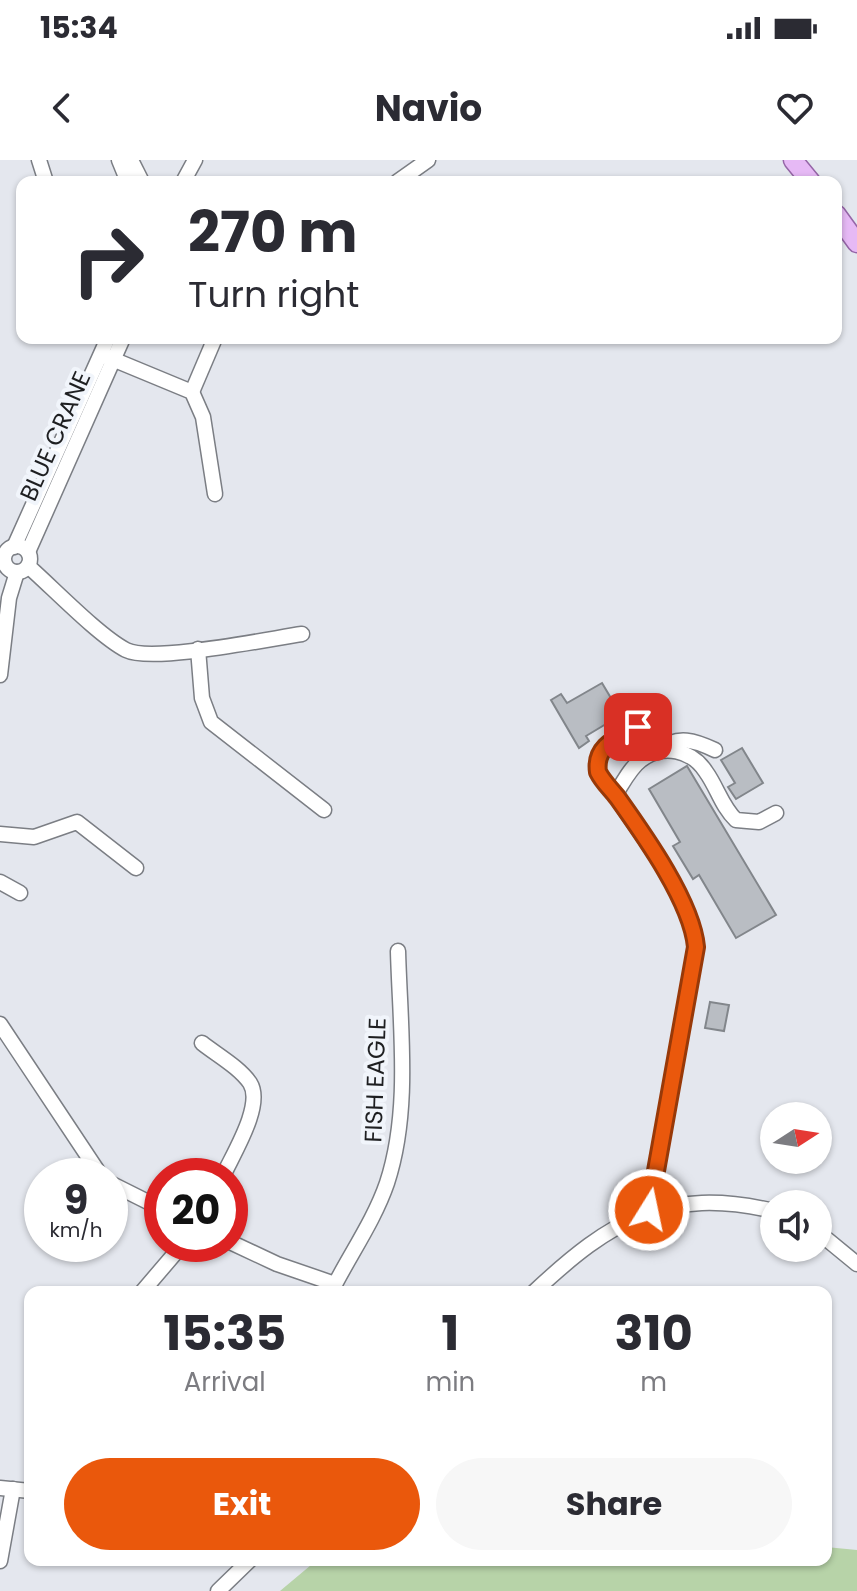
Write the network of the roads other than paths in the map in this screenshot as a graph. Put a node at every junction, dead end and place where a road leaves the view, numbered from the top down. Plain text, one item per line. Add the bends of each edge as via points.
1 (428, 160) edge
2 (793, 160) edge
3 (405, 176) edge
4 (806, 176) edge
5 (842, 222) edge
6 (857, 243) edge
7 (108, 344) edge
8 (118, 344) edge
9 (212, 344) edge
10 (107, 357) junction
11 (192, 392) junction
12 (215, 494) dead end
13 (12, 560) edge
14 (302, 634) dead end
15 (198, 649) junction
16 (0, 675) edge
17 (638, 727) dead end
18 (715, 750) dead end
19 (659, 751) junction
20 (615, 795) junction
21 (324, 810) dead end
22 (776, 813) dead end
23 (0, 834) edge
24 (136, 868) dead end
25 (0, 882) edge
26 (20, 893) dead end
27 (398, 951) dead end
28 (0, 1024) edge
29 (202, 1043) dead end
30 (89, 1158) edge
31 (231, 1158) edge
32 (760, 1209) edge
33 (649, 1210) junction
34 (832, 1243) edge
35 (248, 1250) edge
36 (168, 1262) edge
37 (857, 1264) edge
38 (147, 1286) edge
39 (328, 1286) edge
40 (334, 1286) edge
41 (541, 1286) edge
42 (7, 1488) edge
43 (0, 1561) edge
44 (244, 1566) edge
45 (218, 1591) edge

1 - 3 street
2 - 4 main road
5 - 6 main road
7 - 10 street, BLUE CRANE
8 - 10 street, BLUE CRANE
9 - 11 street
10 - 11 street
10 - 13 street, BLUE CRANE
11 - 12 street via 203,417
13 - 15 street via 124,649 142,654
13 - 16 street, BLUE CRANE
14 - 15 street
15 - 21 street via 202,698 211,722
17 - 20 street via 606,744 598,756 598,772
18 - 19 street via 688,740 671,742
19 - 20 street via 636,764
19 - 22 street via 695,758 736,820 759,822
20 - 33 street via 683,904 696,947
23 - 24 street via 34,837 80,823
25 - 26 street
27 - 40 street, FISH EAGLE via 398,1131 387,1184
28 - 30 street
29 - 31 street via 249,1081 255,1097
32 - 33 street via 706,1202
33 - 41 street via 608,1232
34 - 37 street
35 - 39 street
36 - 38 street
42 - 43 street
44 - 45 street

